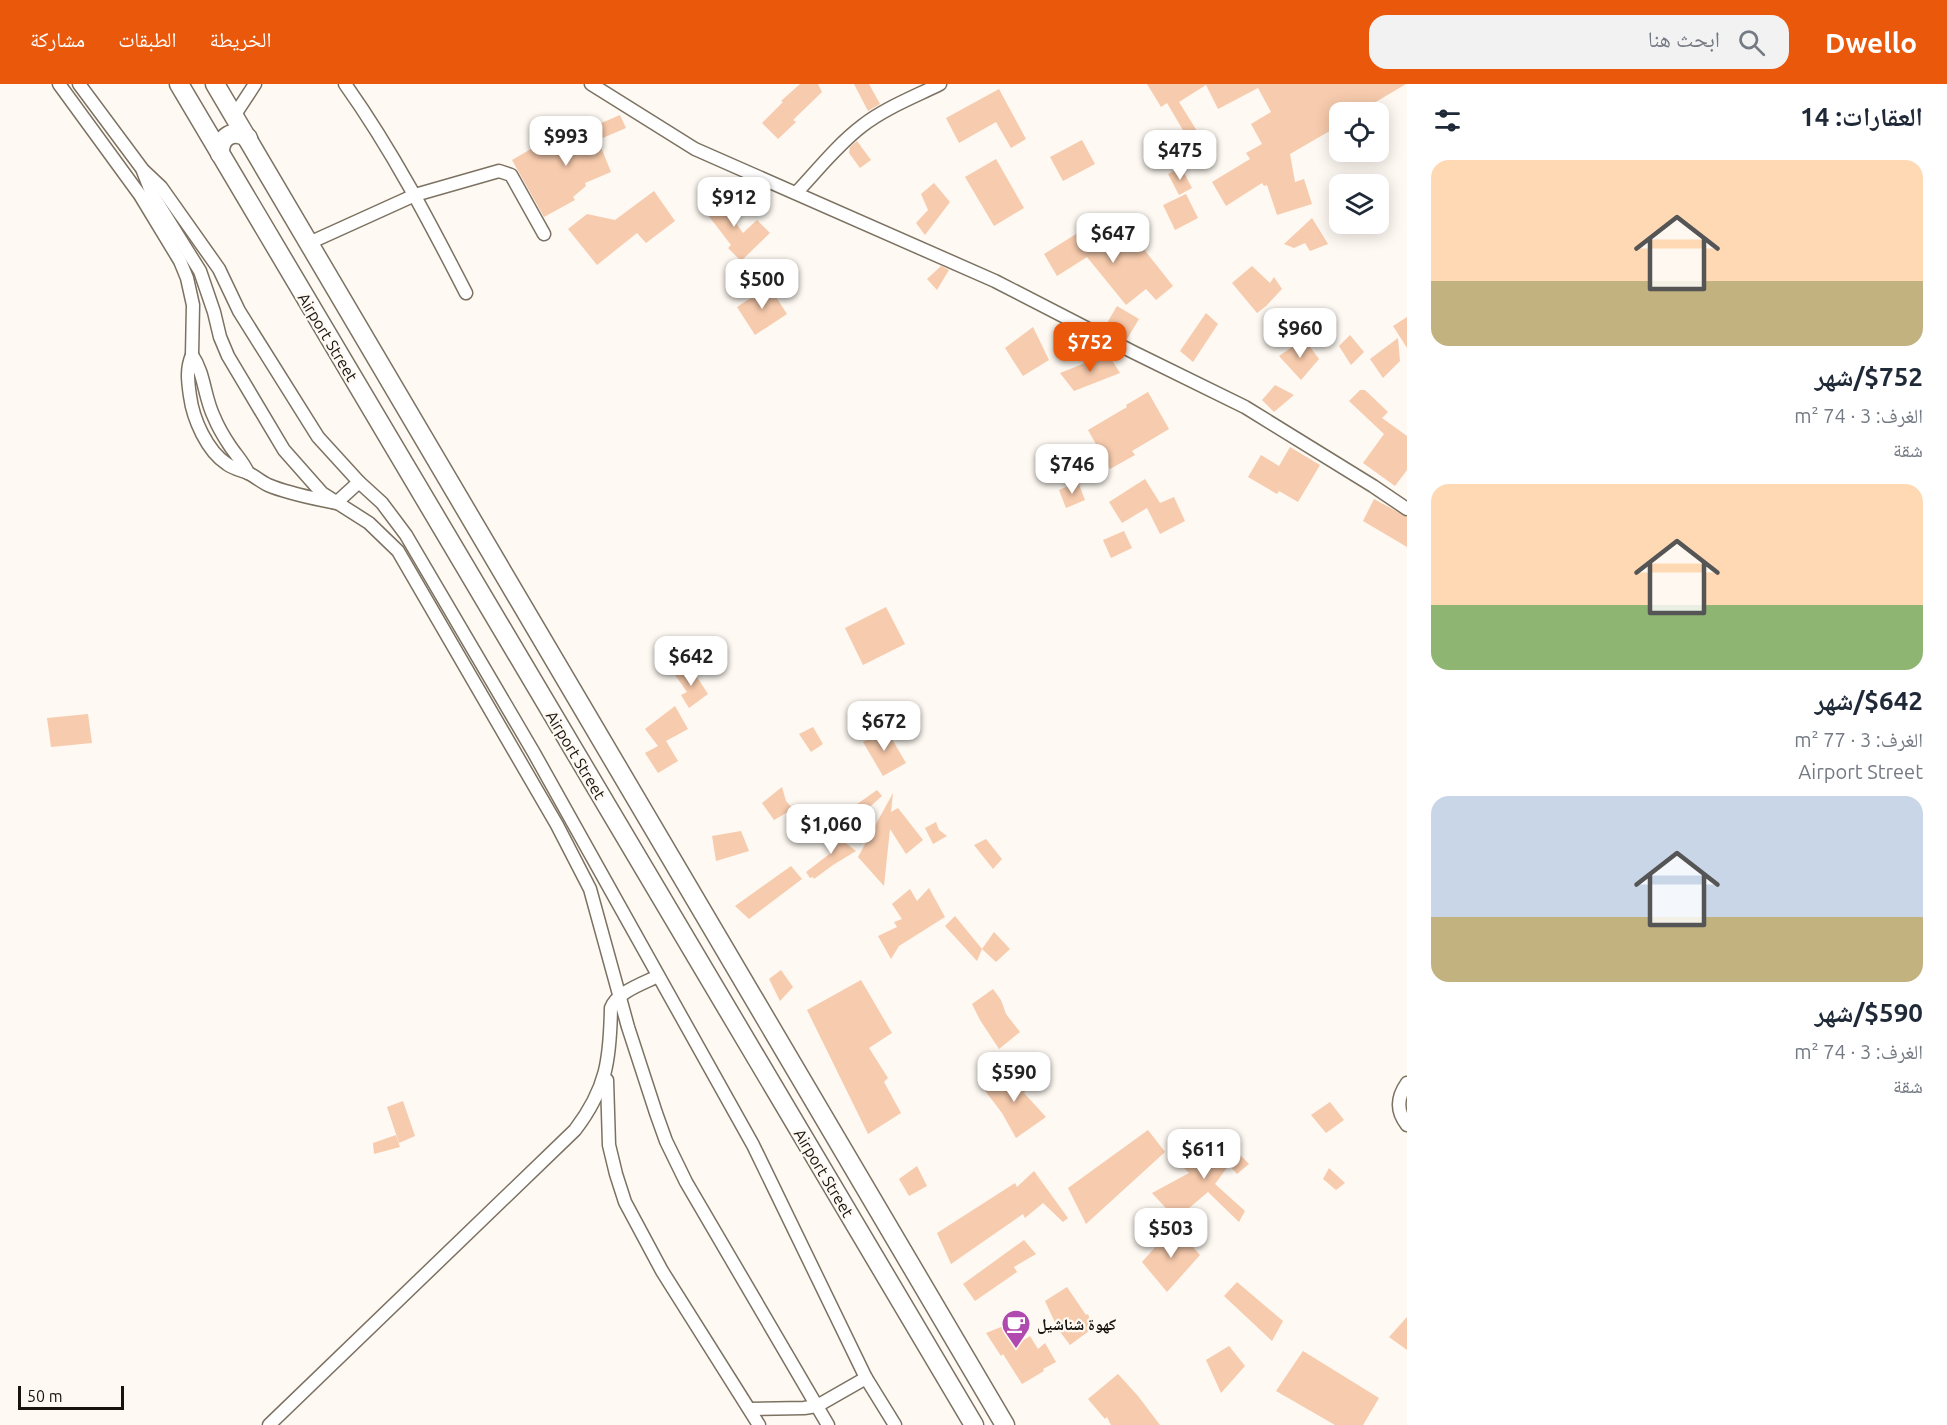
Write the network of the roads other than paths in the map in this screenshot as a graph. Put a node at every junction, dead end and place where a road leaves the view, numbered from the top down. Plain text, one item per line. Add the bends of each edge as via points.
1 (59, 84) edge
2 (79, 84) edge
3 (179, 84) edge
4 (215, 84) edge
5 (255, 84) edge
6 (345, 84) edge
7 (591, 84) edge
8 (940, 84) edge
9 (189, 103) junction
10 (234, 116) junction
11 (248, 138) junction
12 (220, 154) junction
13 (142, 170) junction
14 (796, 193) junction
15 (416, 195) junction
16 (544, 234) dead end
17 (309, 243) junction
18 (466, 293) dead end
19 (235, 303) junction
20 (214, 312) junction
21 (192, 355) junction
22 (248, 473) junction
23 (359, 482) junction
24 (336, 503) junction
25 (1407, 509) edge
26 (658, 976) junction
27 (621, 996) junction
28 (606, 1070) junction
29 (1407, 1083) edge
30 (1407, 1125) edge
31 (866, 1378) junction
32 (817, 1406) junction
33 (750, 1408) junction
34 (269, 1425) edge
35 (759, 1425) edge
36 (828, 1425) edge
37 (894, 1425) edge
38 (974, 1425) edge
39 (1005, 1425) edge

1 - 21 street via 140,195 184,269 193,304
2 - 13 street
3 - 9 main road, Airport Street
4 - 9 main road via 214,95 207,104
4 - 10 main road, Airport Street
5 - 10 street
6 - 15 street
7 - 14 street via 695,149
8 - 14 street via 864,125
9 - 12 main road, Airport Street
10 - 11 main road, Airport Street
11 - 12 main road via 238,133 228,136 220,143
11 - 17 main road, Airport Street
12 - 38 main road, Airport Street
13 - 19 street via 161,187 219,269
13 - 20 street via 152,194 200,271
14 - 25 street via 995,280 1245,407
15 - 16 street via 503,171 511,175
15 - 17 street
15 - 18 street
17 - 39 main road, Airport Street
19 - 20 street
19 - 23 street via 318,437
20 - 24 street via 228,356 284,450
21 - 22 street via 200,369 213,416
21 - 22 street via 188,378 191,405 201,431 224,463
22 - 24 street via 279,489
23 - 24 street
23 - 26 street via 382,503 406,535
24 - 27 street via 376,529 407,564 588,884
26 - 27 street
26 - 31 street via 753,1145
27 - 28 street via 611,1008
27 - 32 street via 672,1155
28 - 33 street via 609,1145 625,1202 662,1271
28 - 34 street via 594,1102 575,1130
29 - 30 street via 1398,1106
31 - 32 street
31 - 37 street
32 - 33 street
32 - 36 street
33 - 35 street

